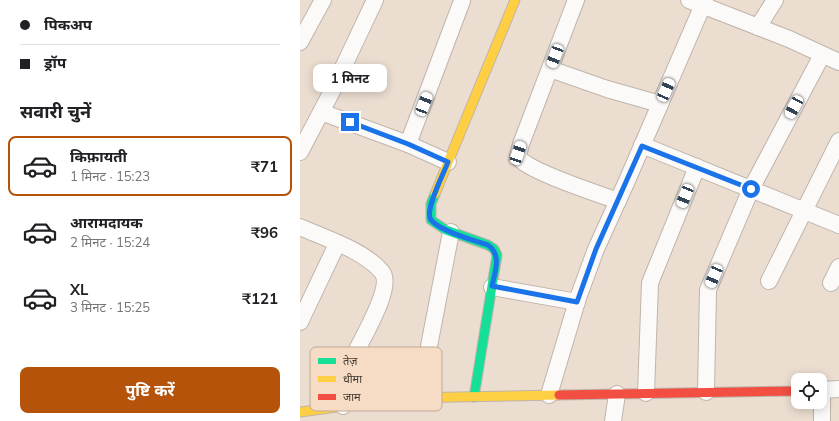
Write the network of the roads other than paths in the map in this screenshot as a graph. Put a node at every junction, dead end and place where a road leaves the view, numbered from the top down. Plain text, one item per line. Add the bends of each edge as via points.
1 (323, 0) edge
2 (375, 0) edge
3 (515, 0) edge
4 (576, 0) edge
5 (775, 0) edge
6 (462, 1) dead end
7 (699, 1) edge
8 (758, 27) junction
9 (300, 42) edge
10 (822, 55) junction
11 (839, 62) edge
12 (550, 69) junction
13 (660, 104) junction
14 (321, 112) junction
15 (839, 141) edge
16 (302, 144) edge
17 (408, 144) junction
18 (642, 146) junction
19 (448, 162) junction
20 (696, 167) junction
21 (751, 189) junction
22 (618, 201) junction
23 (804, 211) junction
24 (839, 225) edge
25 (300, 227) edge
26 (450, 232) junction
27 (337, 244) junction
28 (839, 267) edge
29 (769, 281) dead end
30 (831, 284) dead end
31 (492, 286) junction
32 (577, 302) junction
33 (300, 322) edge
34 (360, 347) edge
35 (429, 347) edge
36 (839, 389) edge
37 (791, 390) edge
38 (827, 390) edge
39 (706, 392) junction
40 (646, 393) junction
41 (617, 394) junction
42 (549, 396) junction
43 (474, 397) junction
44 (442, 398) edge
45 (822, 409) edge
46 (310, 411) edge
47 (300, 412) edge
48 (613, 421) edge
49 (822, 421) edge

1 - 9 street
2 - 14 street
3 - 19 street
4 - 12 street
5 - 8 street
6 - 17 street
7 - 8 street
7 - 13 street
8 - 10 street
10 - 11 street
10 - 21 street
12 - 13 street
12 - 22 street via 521,144 519,160 540,172
13 - 18 street
14 - 16 street
14 - 17 street
15 - 23 street
17 - 19 street
18 - 20 street
18 - 22 street
19 - 26 street via 431,204 430,216 431,220
20 - 21 street
20 - 40 street via 650,283
21 - 23 street
21 - 39 street via 708,290
22 - 32 street via 596,249
23 - 24 street
23 - 29 street
25 - 27 street
26 - 31 street via 494,249 497,255
26 - 35 street
27 - 33 street
27 - 34 street via 374,263 384,274 386,283 381,302
28 - 30 street
31 - 32 street
31 - 43 street
32 - 42 street
36 - 38 street
37 - 39 street
39 - 40 street
40 - 41 street
41 - 42 street
41 - 48 street
42 - 43 street
43 - 44 street
45 - 49 street
46 - 47 street

